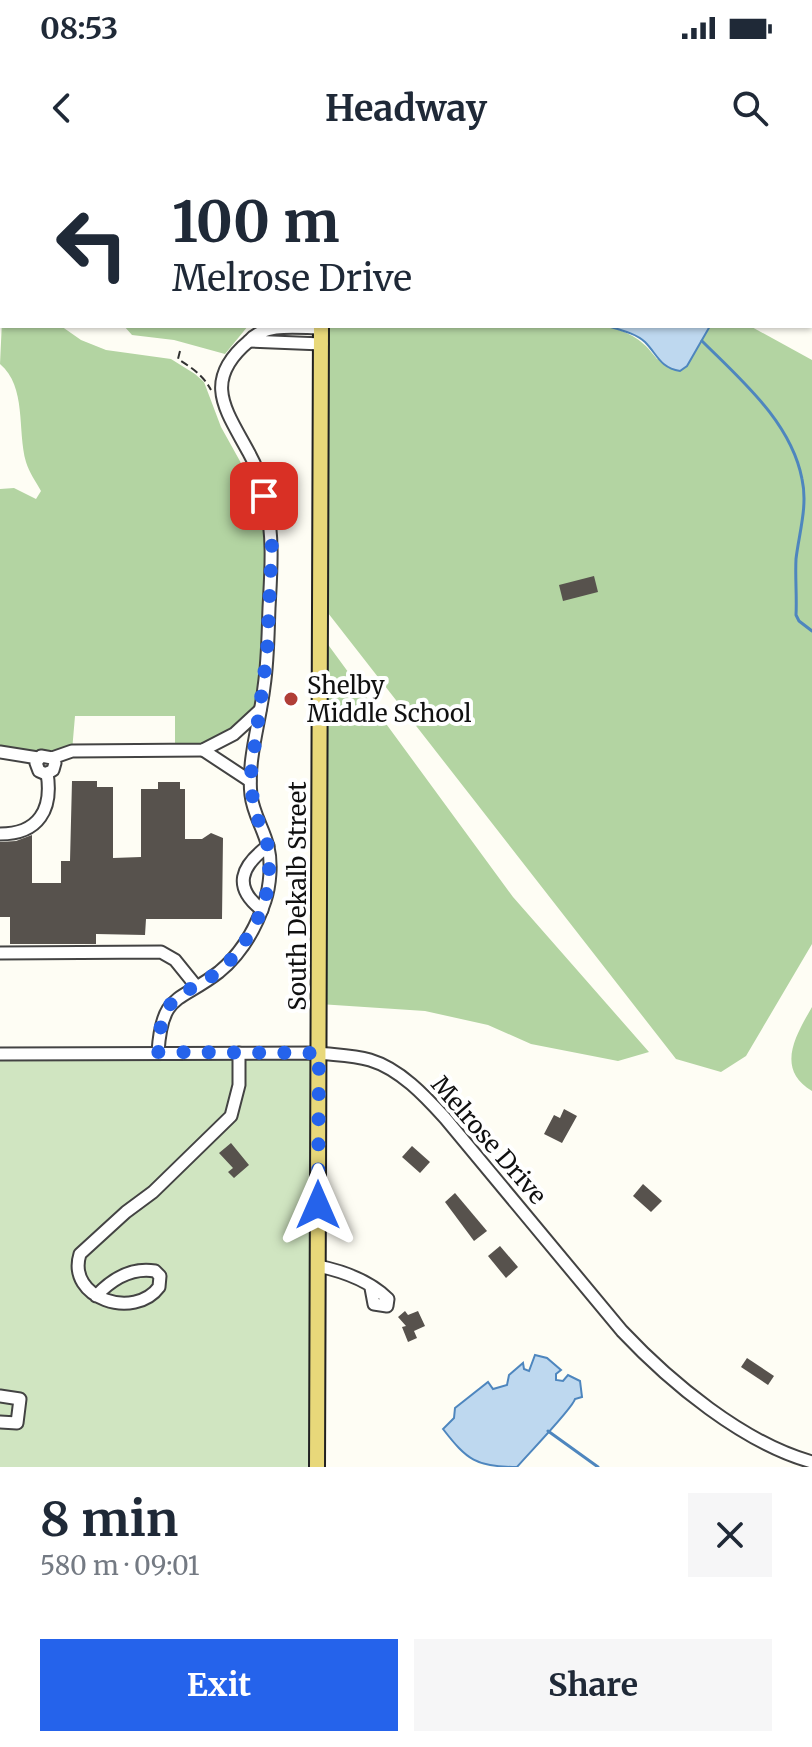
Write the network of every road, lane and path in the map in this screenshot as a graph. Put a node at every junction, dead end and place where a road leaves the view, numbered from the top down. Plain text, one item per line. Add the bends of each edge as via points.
1 (303, 328) edge
2 (321, 328) edge
3 (249, 341) junction
4 (322, 344) junction
5 (260, 709) junction
6 (203, 750) junction
7 (0, 752) edge
8 (38, 758) junction
9 (52, 758) junction
10 (47, 773) junction
11 (250, 781) junction
12 (0, 834) edge
13 (268, 846) junction
14 (262, 910) junction
15 (0, 944) edge
16 (0, 953) edge
17 (16, 953) junction
18 (196, 986) junction
19 (158, 1052) junction
20 (239, 1053) junction
21 (319, 1053) junction
22 (0, 1054) edge
23 (318, 1266) junction
24 (371, 1288) dead end
25 (96, 1296) junction
26 (0, 1396) edge
27 (0, 1422) edge
28 (804, 1462) edge
29 (317, 1467) edge

1 - 3 street via 255,333
2 - 4 main road, South Dekalb Street
3 - 4 street
3 - 5 street via 227,366 222,388 227,416 259,477 272,541
4 - 21 main road, South Dekalb Street
5 - 6 street via 234,734
5 - 11 street
6 - 9 street via 72,751
6 - 11 street
7 - 8 street
8 - 9 street
8 - 10 street via 37,769
9 - 10 street via 55,765
10 - 12 street via 49,800 42,815 18,833
11 - 13 street
13 - 14 street
13 - 14 street via 249,862 243,881 246,895
14 - 18 street via 222,970
15 - 17 street
16 - 17 street
17 - 18 street via 161,952 175,960
18 - 19 street via 166,1010
19 - 20 street, Melrose Drive
19 - 22 street, Melrose Drive
20 - 21 street, Melrose Drive
20 - 25 street via 239,1085 231,1116 80,1254 81,1282
21 - 23 main road, South Dekalb Street
21 - 28 street, Melrose Drive via 371,1060 418,1090 652,1363 720,1415
23 - 24 street via 343,1272
23 - 29 main road, South Dekalb Street
25 - 25 street via 124,1302 147,1298 159,1287 160,1276 155,1271 122,1275
26 - 27 street via 20,1399 17,1423

